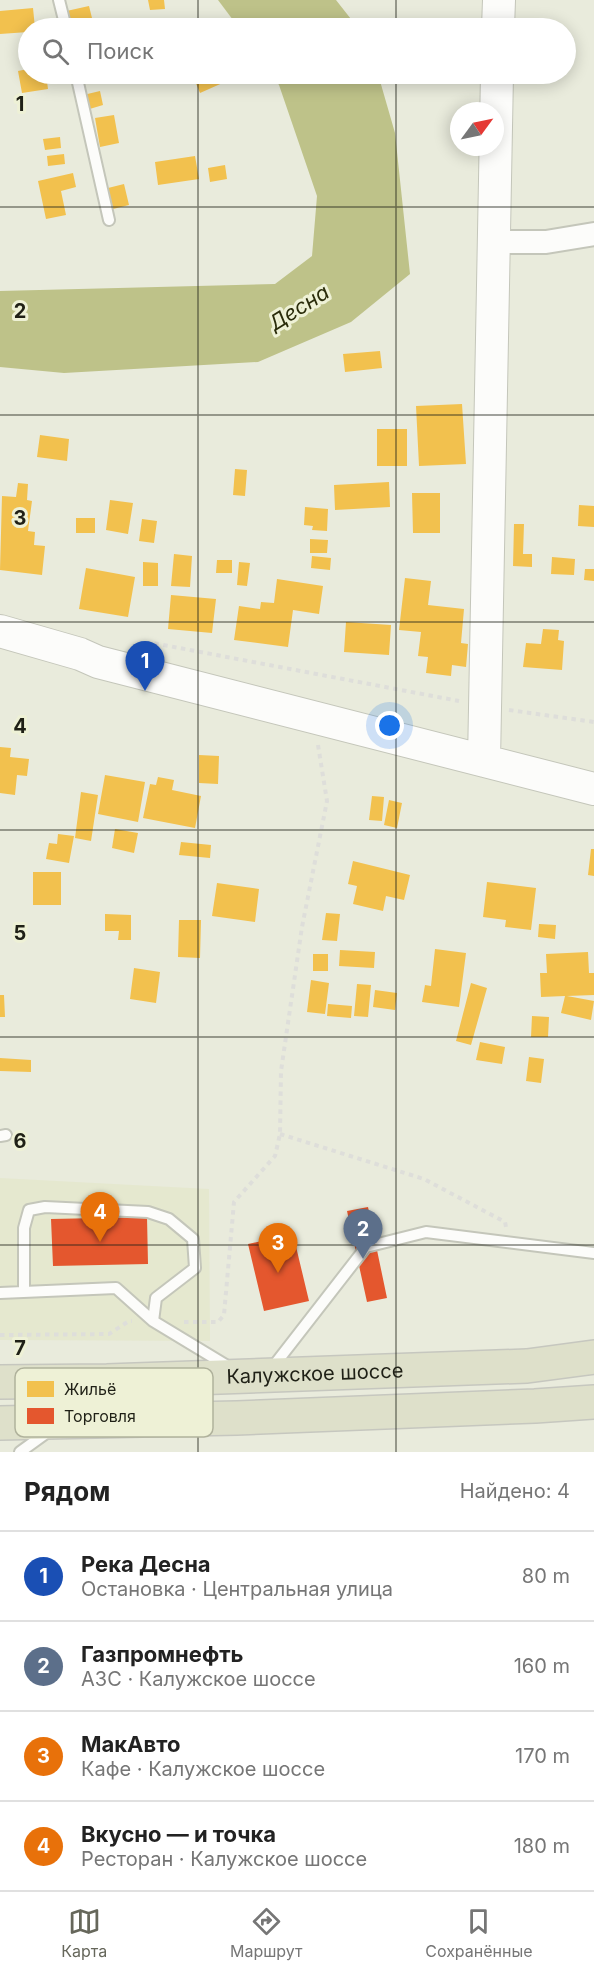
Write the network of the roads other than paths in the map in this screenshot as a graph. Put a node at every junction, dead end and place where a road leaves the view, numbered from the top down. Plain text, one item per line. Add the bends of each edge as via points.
1 (59, 0) edge
2 (499, 0) edge
3 (64, 18) edge
4 (498, 18) edge
5 (78, 84) edge
6 (497, 84) edge
7 (109, 220) dead end
8 (594, 234) edge
9 (494, 242) junction
10 (0, 631) edge
11 (484, 761) junction
12 (594, 789) edge
13 (594, 1253) edge
14 (24, 1292) junction
15 (0, 1293) edge
16 (153, 1321) junction
17 (594, 1357) edge
18 (255, 1376) junction
19 (213, 1377) edge
20 (0, 1382) edge
21 (15, 1382) edge
22 (594, 1402) edge
23 (213, 1418) edge
24 (40, 1437) edge
25 (20, 1452) edge

1 - 3 lane
2 - 4 street
5 - 7 lane
6 - 9 street
8 - 9 street via 546,242
9 - 11 street
10 - 11 street via 108,665
11 - 12 street
13 - 18 lane via 426,1232 366,1247
14 - 15 lane
14 - 16 lane via 116,1288
14 - 16 lane via 24,1228 29,1210 45,1207 148,1212 169,1219 193,1239 195,1268 156,1298
16 - 18 lane
17 - 18 highway, Калужское шоссе via 527,1366
18 - 19 highway, Калужское шоссе
20 - 21 highway, Калужское шоссе
22 - 23 highway, Калужское шоссе
24 - 25 lane

